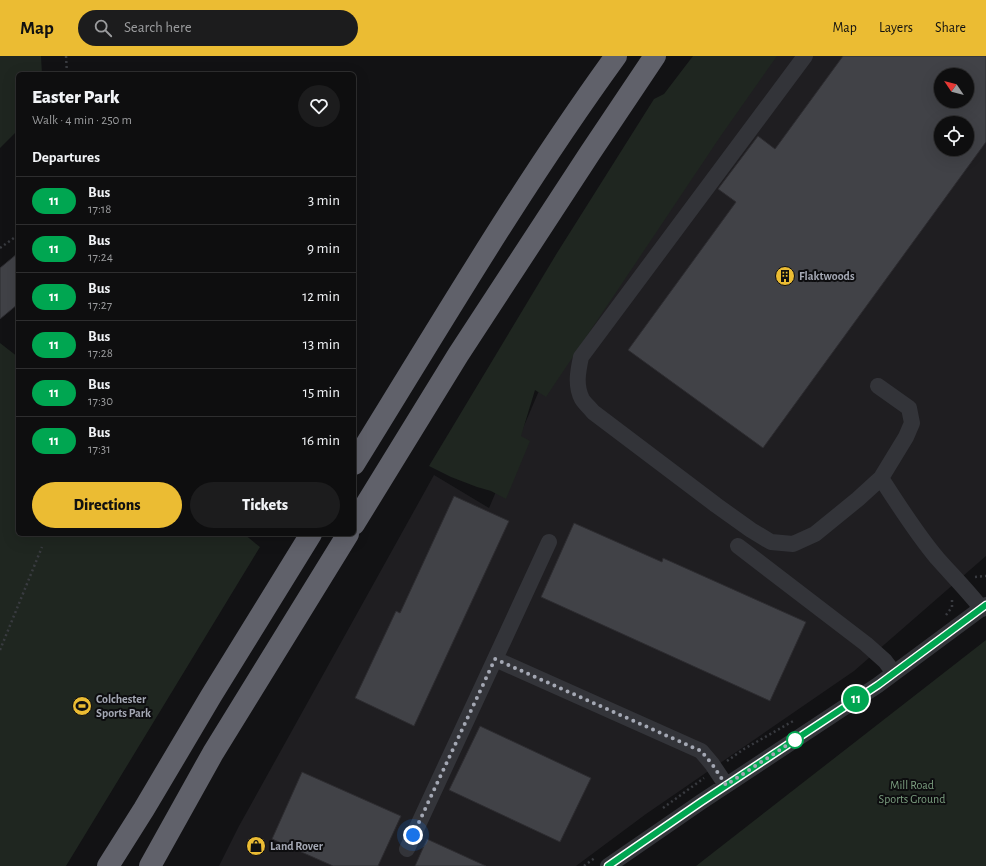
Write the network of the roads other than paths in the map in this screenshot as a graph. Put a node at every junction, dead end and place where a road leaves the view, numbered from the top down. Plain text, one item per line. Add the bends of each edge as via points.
1 (616, 56) edge
2 (655, 56) edge
3 (805, 56) edge
4 (878, 386) dead end
5 (356, 461) edge
6 (881, 478) junction
7 (356, 521) edge
8 (310, 536) edge
9 (347, 536) edge
10 (549, 542) dead end
11 (738, 546) dead end
12 (984, 607) edge
13 (495, 659) junction
14 (894, 673) junction
15 (213, 753) junction
16 (726, 785) junction
17 (144, 809) junction
18 (407, 849) dead end
19 (108, 866) edge
20 (114, 866) edge
21 (150, 866) edge
22 (159, 866) edge
23 (608, 866) edge

1 - 5 highway via 573,115
2 - 7 highway via 458,355
3 - 6 street via 581,357 578,384 582,399 593,412 716,505 770,542 793,544 815,534
4 - 6 street via 909,408 912,423
6 - 12 street via 912,525 938,558
8 - 17 highway
9 - 15 highway
10 - 13 street
11 - 14 street via 866,644
12 - 14 street
13 - 16 street via 701,751
13 - 18 street
14 - 16 street
15 - 21 highway
15 - 22 highway
16 - 23 street
17 - 19 highway
17 - 20 highway

